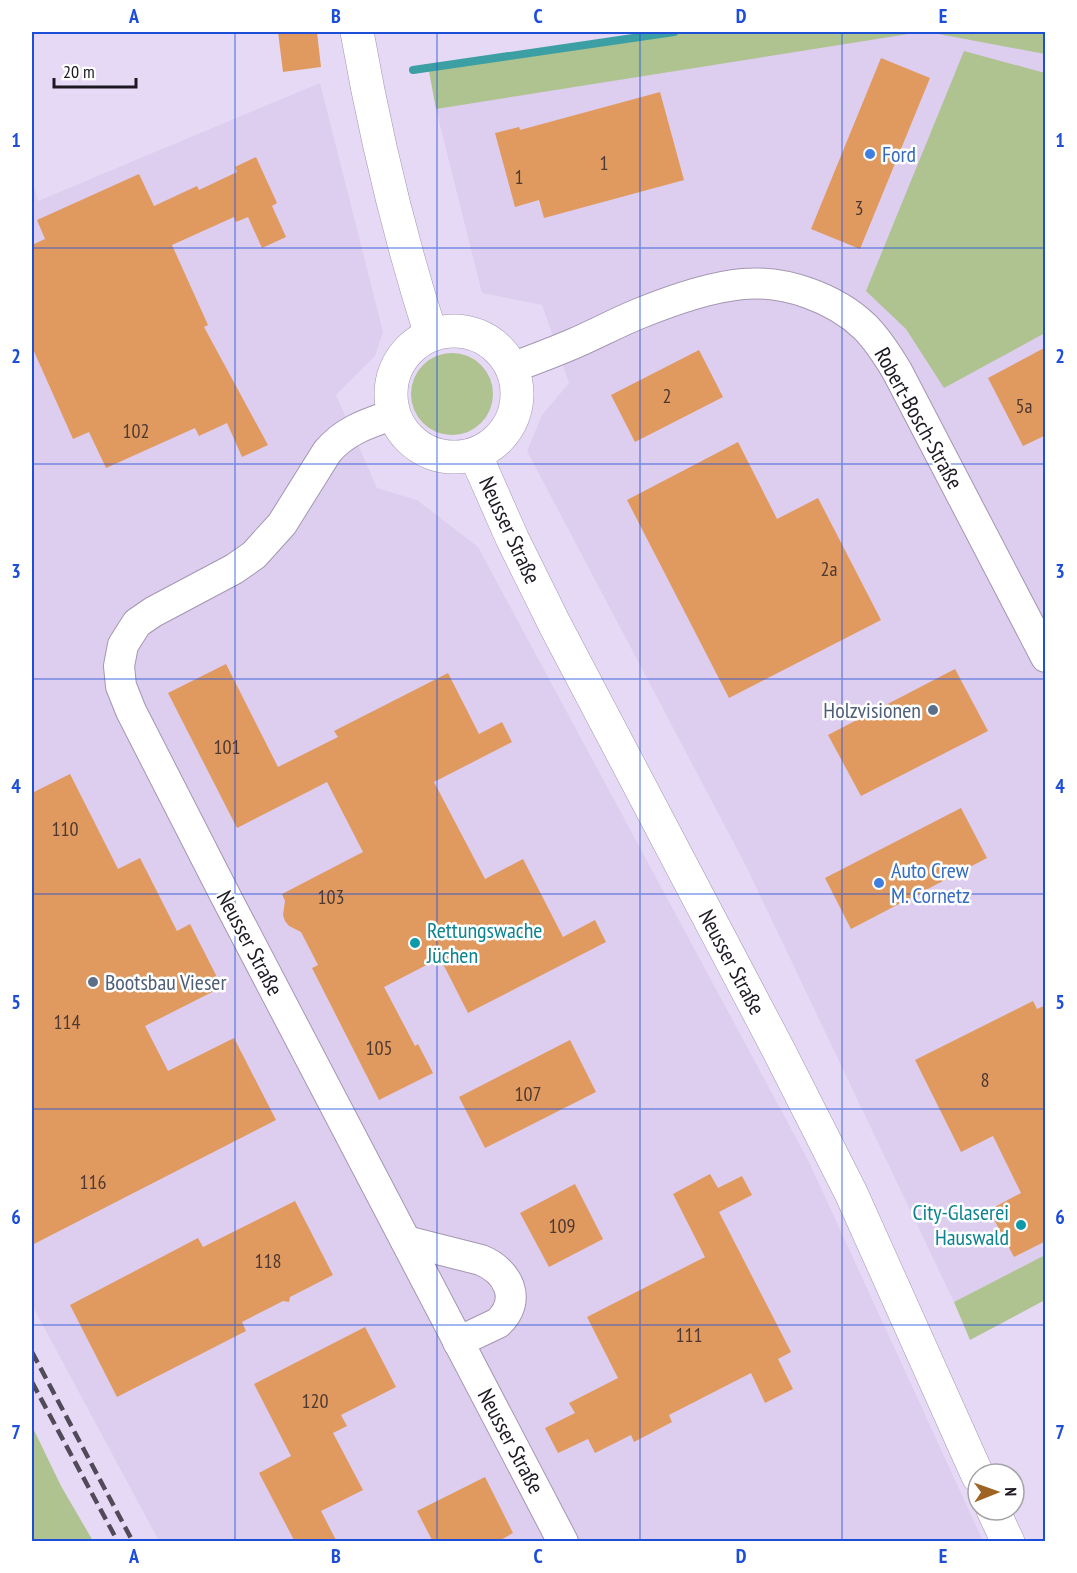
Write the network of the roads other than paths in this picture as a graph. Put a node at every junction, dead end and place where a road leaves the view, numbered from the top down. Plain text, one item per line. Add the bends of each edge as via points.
1 (357, 32) edge
2 (431, 335) junction
3 (512, 368) junction
4 (395, 414) junction
5 (475, 454) junction
6 (1046, 657) edge
7 (406, 1242) junction
8 (459, 1342) junction
9 (972, 1462) edge
10 (999, 1522) edge
11 (563, 1542) edge
12 (1008, 1542) edge

1 - 2 main road via 387,181
2 - 3 main road via 464,332 483,339 500,351
2 - 4 main road via 420,340 398,364 392,381
3 - 5 main road via 517,402 512,420 490,446
3 - 6 street, Robert-Bosch-Straße via 652,309 731,286 767,284 827,301 864,327 897,371
4 - 5 main road via 405,434 427,452 455,458
4 - 7 street, Neusser Straße via 357,428 335,442 288,515 262,547 234,569 142,619 127,637 119,666 121,686 131,711
5 - 9 main road, Neusser Straße via 546,608 851,1193
7 - 8 street, Neusser Straße
7 - 8 street via 481,1260 505,1278 511,1299 504,1318
8 - 11 street, Neusser Straße
10 - 12 main road

